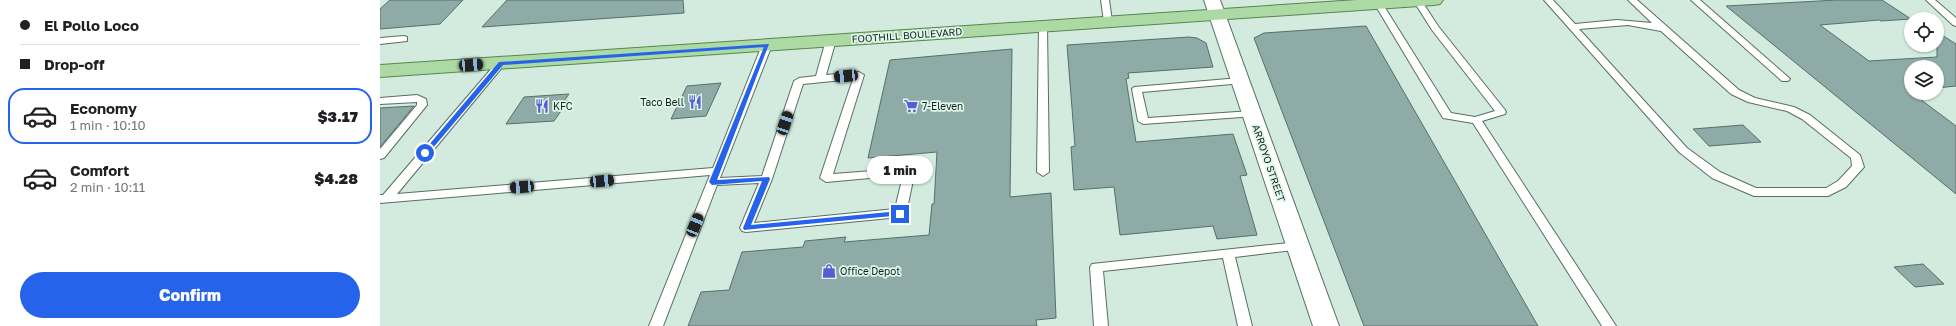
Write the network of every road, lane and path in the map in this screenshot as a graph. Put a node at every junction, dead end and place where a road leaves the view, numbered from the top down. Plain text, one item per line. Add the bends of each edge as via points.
1 (1105, 0) edge
2 (1434, 0) edge
3 (1548, 0) edge
4 (1632, 0) edge
5 (1695, 0) edge
6 (1930, 0) edge
7 (1417, 1) junction
8 (1378, 3) junction
9 (1214, 7) edge
10 (1108, 21) junction
11 (1956, 23) edge
12 (1043, 26) junction
13 (1572, 27) junction
14 (1665, 30) junction
15 (404, 39) dead end
16 (831, 40) junction
17 (380, 41) edge
18 (767, 45) junction
19 (501, 63) junction
20 (380, 71) edge
21 (820, 79) junction
22 (1785, 79) dead end
23 (1240, 81) junction
24 (380, 101) edge
25 (1252, 114) junction
26 (1476, 120) junction
27 (380, 156) edge
28 (717, 171) junction
29 (1044, 172) dead end
30 (766, 179) junction
31 (712, 182) junction
32 (383, 198) edge
33 (1298, 246) junction
34 (1228, 253) junction
35 (656, 326) edge
36 (1101, 326) edge
37 (1245, 326) edge
38 (1326, 326) edge
39 (1609, 326) edge

1 - 10 lane
2 - 7 main road, FOOTHILL BOULEVARD
3 - 13 lane
4 - 14 lane
5 - 22 lane
6 - 11 lane
7 - 8 main road, FOOTHILL BOULEVARD
7 - 26 lane via 1501,112
8 - 9 main road, FOOTHILL BOULEVARD
8 - 26 lane via 1447,116
9 - 10 main road, FOOTHILL BOULEVARD
9 - 23 street, ARROYO STREET
10 - 12 main road, FOOTHILL BOULEVARD
12 - 16 main road, FOOTHILL BOULEVARD
12 - 29 lane
13 - 14 lane via 1631,22
13 - 14 lane via 1683,150 1716,175 1754,192 1828,192 1842,184 1858,167 1856,157 1806,117 1790,109 1752,100 1735,92
15 - 17 lane
16 - 18 main road, FOOTHILL BOULEVARD
16 - 21 lane
18 - 19 main road, FOOTHILL BOULEVARD
18 - 28 lane
19 - 20 main road, FOOTHILL BOULEVARD
19 - 32 lane
21 - 30 lane via 798,81
21 - 30 lane via 859,75 826,178 909,171 900,214 746,228
23 - 25 street, ARROYO STREET
23 - 25 lane via 1137,89 1142,121
24 - 27 lane via 417,98 422,101 422,106
25 - 33 street, ARROYO STREET
26 - 39 lane
28 - 31 lane
28 - 32 lane
30 - 31 lane
31 - 35 lane
33 - 34 lane
33 - 38 street, ARROYO STREET
34 - 36 lane via 1096,267
34 - 37 lane

